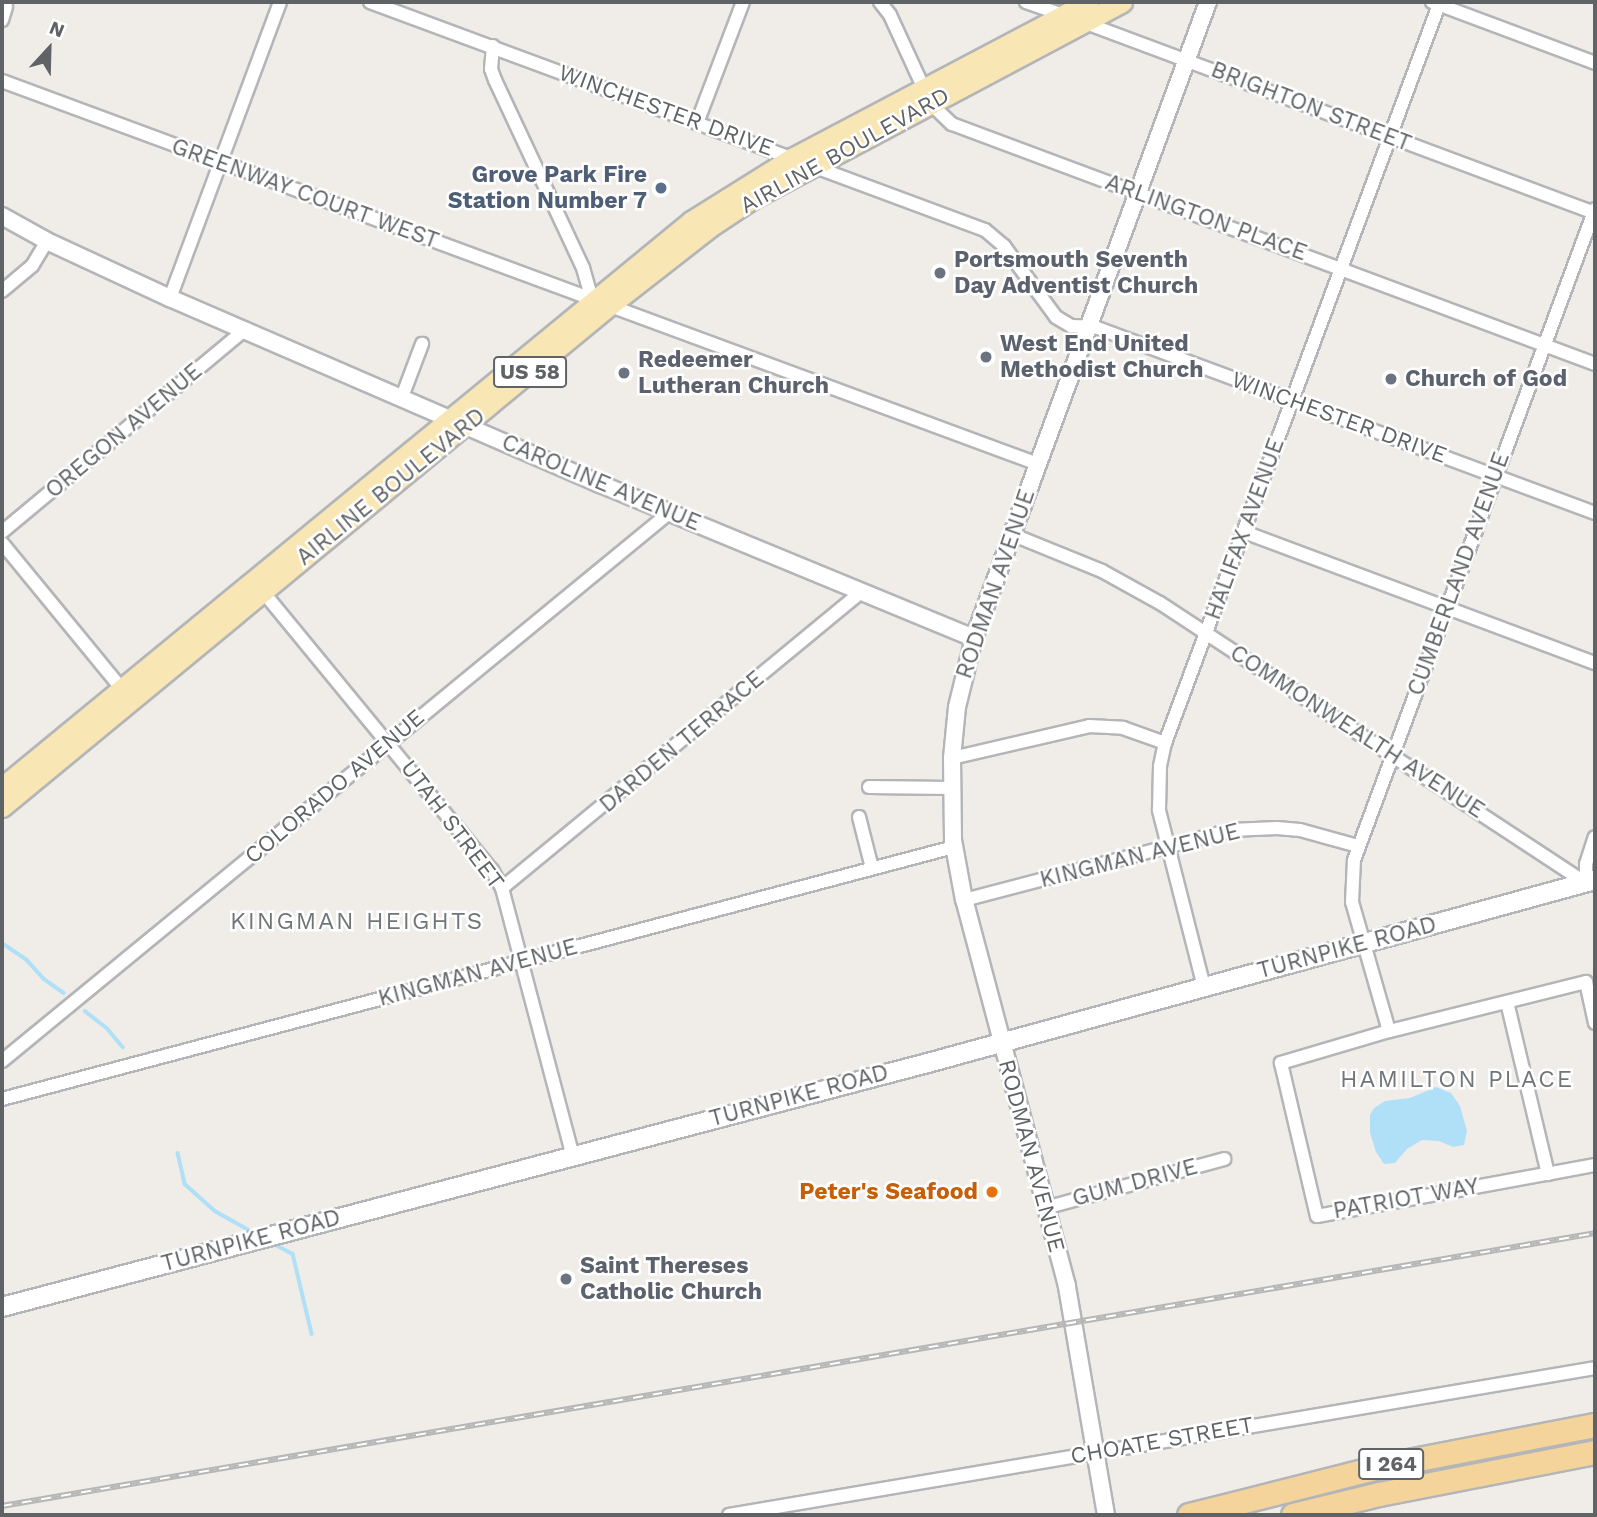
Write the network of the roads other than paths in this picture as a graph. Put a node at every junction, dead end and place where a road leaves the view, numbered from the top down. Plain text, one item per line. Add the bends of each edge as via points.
1 (280, 2) edge
2 (370, 2) edge
3 (743, 2) edge
4 (880, 2) edge
5 (1026, 2) edge
6 (1088, 2) edge
7 (1122, 2) edge
8 (1208, 2) edge
9 (1437, 3) edge
10 (6, 7) dead end
11 (1063, 15) junction
12 (2, 20) edge
13 (1084, 23) junction
14 (493, 46) junction
15 (1187, 61) junction
16 (1595, 63) edge
17 (2, 81) edge
18 (927, 97) junction
19 (697, 122) junction
20 (1390, 137) junction
21 (792, 158) junction
22 (220, 162) junction
23 (814, 166) junction
24 (1138, 193) junction
25 (1595, 211) edge
26 (2, 216) edge
27 (47, 241) junction
28 (1341, 268) junction
29 (2, 290) edge
30 (170, 298) junction
31 (601, 303) junction
32 (1088, 326) junction
33 (246, 329) junction
34 (422, 344) dead end
35 (1545, 345) junction
36 (1595, 364) edge
37 (402, 397) junction
38 (1293, 401) junction
39 (458, 421) junction
40 (1038, 464) junction
41 (1496, 476) junction
42 (669, 513) junction
43 (1595, 513) edge
44 (2, 532) edge
45 (1244, 532) junction
46 (1011, 534) junction
47 (2, 543) edge
48 (258, 586) junction
49 (860, 593) junction
50 (1446, 608) junction
51 (1207, 633) junction
52 (974, 638) junction
53 (1595, 663) edge
54 (127, 694) junction
55 (388, 743) junction
56 (1165, 744) junction
57 (1392, 754) junction
58 (952, 758) junction
59 (2, 787) edge
60 (869, 787) dead end
61 (951, 788) junction
62 (2, 807) edge
63 (859, 817) dead end
64 (1595, 837) edge
65 (954, 846) junction
66 (1358, 846) junction
67 (1167, 847) junction
68 (872, 868) junction
69 (1591, 882) edge
70 (502, 888) junction
71 (964, 900) junction
72 (1363, 943) junction
73 (522, 962) junction
74 (1205, 987) junction
75 (1507, 1002) junction
76 (1595, 1023) edge
77 (1389, 1031) junction
78 (1001, 1042) junction
79 (2, 1061) edge
80 (2, 1099) edge
81 (573, 1156) junction
82 (1224, 1159) dead end
83 (1595, 1165) edge
84 (1548, 1174) junction
85 (1045, 1208) junction
86 (2, 1307) edge
87 (1595, 1368) edge
88 (1595, 1425) edge
89 (1595, 1452) edge
90 (1096, 1453) junction
91 (729, 1515) edge
92 (1106, 1515) edge
93 (1189, 1515) edge
94 (1293, 1515) edge

1 - 22 street
2 - 14 street, WINCHESTER DRIVE
3 - 19 street
4 - 18 street, ARLINGTON PLACE
5 - 11 street, BRIGHTON STREET
6 - 11 main road, AIRLINE BOULEVARD / US 58
7 - 13 main road, AIRLINE BOULEVARD / US 58
8 - 15 street, RODMAN AVENUE
9 - 16 street
9 - 20 street, HALIFAX AVENUE
10 - 12 street
11 - 13 street, BRIGHTON STREET
11 - 18 main road, AIRLINE BOULEVARD / US 58
13 - 15 street, BRIGHTON STREET
13 - 18 main road, AIRLINE BOULEVARD / US 58
14 - 19 street, WINCHESTER DRIVE
14 - 31 street via 495,80
15 - 20 street, BRIGHTON STREET
15 - 24 street, RODMAN AVENUE
17 - 22 street, GREENWAY COURT WEST
18 - 21 main road, AIRLINE BOULEVARD / US 58
18 - 23 main road, AIRLINE BOULEVARD / US 58
18 - 24 street, ARLINGTON PLACE via 952,124
19 - 21 street, WINCHESTER DRIVE
20 - 25 street, BRIGHTON STREET
20 - 28 street, HALIFAX AVENUE
21 - 23 street, WINCHESTER DRIVE
21 - 31 main road, AIRLINE BOULEVARD / US 58 via 691,221
22 - 30 street
22 - 31 street, GREENWAY COURT WEST
23 - 31 main road, AIRLINE BOULEVARD / US 58 via 752,199
23 - 32 street, WINCHESTER DRIVE via 985,230 1004,246 1056,317 1070,326
24 - 28 street, ARLINGTON PLACE
24 - 32 street, RODMAN AVENUE
25 - 35 street, CUMBERLAND AVENUE
26 - 27 street, CAROLINE AVENUE
27 - 29 street via 32,266
27 - 30 street, CAROLINE AVENUE
28 - 35 street, ARLINGTON PLACE
28 - 38 street, HALIFAX AVENUE
30 - 33 street, CAROLINE AVENUE
31 - 39 main road, AIRLINE BOULEVARD / US 58
31 - 40 street, GREENWAY COURT WEST
32 - 38 street, WINCHESTER DRIVE
32 - 40 street, RODMAN AVENUE
33 - 37 street, CAROLINE AVENUE
33 - 44 street, OREGON AVENUE
34 - 37 street
35 - 36 street, ARLINGTON PLACE
35 - 41 street, CUMBERLAND AVENUE
37 - 39 street, CAROLINE AVENUE
38 - 41 street, WINCHESTER DRIVE
38 - 45 street, HALIFAX AVENUE
39 - 42 street, CAROLINE AVENUE
39 - 48 main road, AIRLINE BOULEVARD / US 58
40 - 46 street, RODMAN AVENUE
41 - 43 street, WINCHESTER DRIVE
41 - 50 street, CUMBERLAND AVENUE
42 - 49 street, CAROLINE AVENUE
42 - 55 street, COLORADO AVENUE
45 - 50 street
45 - 51 street, HALIFAX AVENUE
46 - 51 street, COMMONWEALTH AVENUE via 1102,571
46 - 52 street, RODMAN AVENUE
47 - 54 street
48 - 54 main road, AIRLINE BOULEVARD / US 58
48 - 55 street, UTAH STREET
49 - 52 street, CAROLINE AVENUE
49 - 70 street, DARDEN TERRACE
50 - 53 street
50 - 57 street, CUMBERLAND AVENUE
51 - 56 street, HALIFAX AVENUE
51 - 57 street, COMMONWEALTH AVENUE
52 - 58 street, RODMAN AVENUE via 957,707
54 - 59 main road, AIRLINE BOULEVARD / US 58
54 - 62 main road, AIRLINE BOULEVARD / US 58
55 - 70 street, UTAH STREET
55 - 79 street, COLORADO AVENUE
56 - 58 street via 1124,728 1089,726
56 - 67 street, HALIFAX AVENUE via 1158,788
57 - 66 street, CUMBERLAND AVENUE
57 - 69 street, COMMONWEALTH AVENUE
58 - 61 street, RODMAN AVENUE
60 - 61 street
61 - 65 street, RODMAN AVENUE
63 - 68 street
64 - 69 street via 1586,863
65 - 68 street, KINGMAN AVENUE
65 - 71 street, RODMAN AVENUE
66 - 67 street, KINGMAN AVENUE via 1300,830 1254,828
66 - 72 street, CUMBERLAND AVENUE via 1351,888
67 - 71 street, KINGMAN AVENUE
67 - 74 street, HALIFAX AVENUE
68 - 73 street, KINGMAN AVENUE
69 - 72 main road, TURNPIKE ROAD
70 - 73 street, UTAH STREET
71 - 78 street, RODMAN AVENUE
72 - 74 main road, TURNPIKE ROAD
72 - 77 street
73 - 80 street, KINGMAN AVENUE
73 - 81 street, UTAH STREET
74 - 78 main road, TURNPIKE ROAD
75 - 76 street, PATRIOT WAY via 1586,982
75 - 77 street, PATRIOT WAY
75 - 84 street
77 - 84 street, PATRIOT WAY via 1281,1063 1317,1216
78 - 81 main road, TURNPIKE ROAD
78 - 85 street, RODMAN AVENUE
81 - 86 main road, TURNPIKE ROAD
82 - 85 street, GUM DRIVE
83 - 84 street, PATRIOT WAY
85 - 90 street, RODMAN AVENUE via 1076,1334
87 - 90 street, CHOATE STREET
88 - 93 highway, I 264 via 1387,1465
89 - 94 highway, I 264
90 - 91 street, CHOATE STREET
90 - 92 street, RODMAN AVENUE

